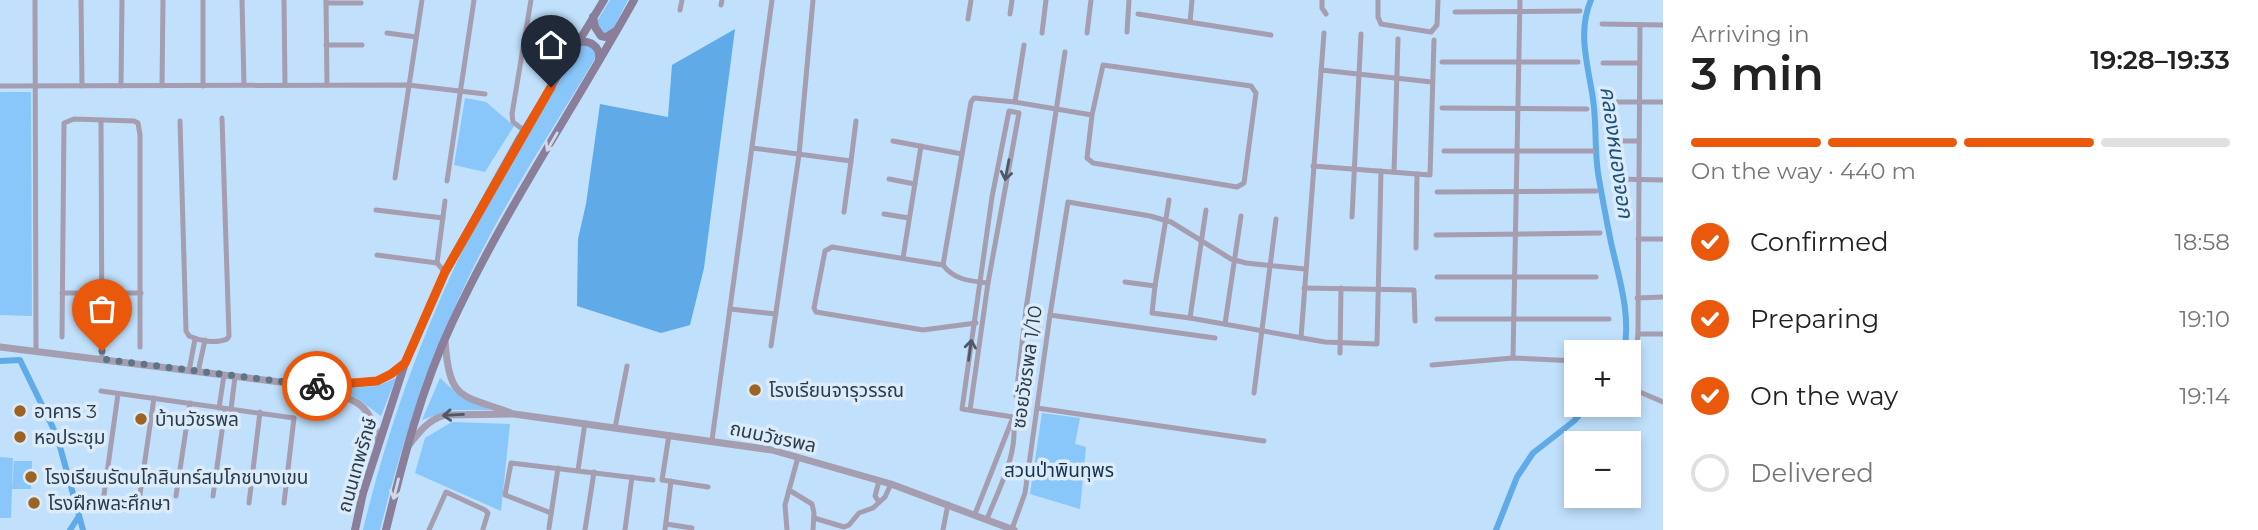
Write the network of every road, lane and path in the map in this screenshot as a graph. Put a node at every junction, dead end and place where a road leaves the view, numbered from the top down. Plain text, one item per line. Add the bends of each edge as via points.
1 (35, 0) edge
2 (80, 0) edge
3 (122, 0) edge
4 (163, 0) edge
5 (203, 0) edge
6 (242, 0) edge
7 (284, 0) edge
8 (422, 0) edge
9 (474, 0) edge
10 (531, 0) edge
11 (604, 0) edge
12 (634, 0) edge
13 (682, 0) edge
14 (772, 0) edge
15 (813, 0) edge
16 (971, 0) edge
17 (1012, 0) edge
18 (1046, 0) edge
19 (1091, 0) edge
20 (1129, 0) edge
21 (1192, 0) edge
22 (1322, 0) edge
23 (1378, 0) edge
24 (1438, 0) edge
25 (1520, 0) edge
26 (326, 1) edge
27 (361, 3) dead end
28 (681, 10) dead end
29 (1520, 11) junction
30 (1580, 11) dead end
31 (1455, 12) dead end
32 (1010, 14) dead end
33 (1138, 14) dead end
34 (1326, 14) dead end
35 (593, 17) junction
36 (968, 19) dead end
37 (1190, 22) junction
38 (1602, 24) dead end
39 (1640, 25) junction
40 (1663, 25) edge
41 (618, 29) junction
42 (1127, 32) dead end
43 (387, 33) dead end
44 (1042, 33) dead end
45 (1087, 33) dead end
46 (1324, 33) dead end
47 (1361, 34) dead end
48 (1271, 35) dead end
49 (416, 37) junction
50 (1398, 38) dead end
51 (1434, 40) dead end
52 (576, 43) junction
53 (326, 45) junction
54 (362, 45) dead end
55 (1024, 46) dead end
56 (1065, 52) dead end
57 (599, 62) junction
58 (1442, 62) dead end
59 (1519, 62) junction
60 (1578, 62) dead end
61 (1603, 63) dead end
62 (1639, 63) junction
63 (1321, 70) junction
64 (1359, 74) junction
65 (1396, 78) junction
66 (1432, 82) junction
67 (244, 85) junction
68 (285, 85) junction
69 (327, 85) junction
70 (408, 85) junction
71 (0, 86) edge
72 (35, 86) junction
73 (82, 86) junction
74 (121, 86) junction
75 (162, 86) junction
76 (203, 86) junction
77 (461, 90) junction
78 (485, 94) dead end
79 (1016, 102) junction
80 (1608, 102) dead end
81 (1639, 102) junction
82 (1663, 102) edge
83 (1442, 108) dead end
84 (1518, 108) junction
85 (1057, 109) junction
86 (1587, 109) dead end
87 (1092, 115) junction
88 (222, 118) dead end
89 (101, 120) junction
90 (180, 121) dead end
91 (856, 121) dead end
92 (524, 131) junction
93 (893, 141) dead end
94 (1609, 141) dead end
95 (1639, 141) junction
96 (921, 146) junction
97 (752, 148) junction
98 (1517, 150) junction
99 (1444, 151) dead end
100 (1593, 151) dead end
101 (962, 154) junction
102 (799, 155) junction
103 (851, 161) junction
104 (1313, 166) junction
105 (1355, 169) junction
106 (1381, 171) junction
107 (1394, 172) junction
108 (1417, 174) junction
109 (395, 178) dead end
110 (889, 179) dead end
111 (1615, 179) dead end
112 (1639, 180) junction
113 (1663, 180) edge
114 (447, 181) dead end
115 (915, 184) junction
116 (1596, 191) dead end
117 (1437, 192) dead end
118 (1515, 192) junction
119 (992, 197) junction
120 (1002, 198) junction
121 (1169, 200) dead end
122 (445, 201) dead end
123 (376, 210) dead end
124 (1206, 210) dead end
125 (844, 212) dead end
126 (884, 214) dead end
127 (1241, 216) dead end
128 (1352, 217) dead end
129 (443, 218) junction
130 (909, 218) junction
131 (1276, 219) dead end
132 (1166, 221) junction
133 (1600, 233) dead end
134 (1514, 234) junction
135 (1436, 235) dead end
136 (1638, 239) junction
137 (1663, 239) edge
138 (1200, 240) junction
139 (1416, 248) dead end
140 (377, 255) dead end
141 (903, 258) junction
142 (1235, 260) junction
143 (437, 263) junction
144 (943, 265) junction
145 (1270, 266) junction
146 (1305, 269) junction
147 (445, 272) junction
148 (1437, 277) dead end
149 (1513, 277) junction
150 (1596, 277) dead end
151 (979, 282) junction
152 (1125, 282) dead end
153 (988, 283) junction
154 (1155, 286) junction
155 (1304, 288) junction
156 (1341, 288) junction
157 (1378, 289) junction
158 (62, 293) junction
159 (103, 293) junction
160 (141, 293) junction
161 (1663, 297) edge
162 (1637, 298) junction
163 (730, 309) junction
164 (776, 314) junction
165 (1050, 315) junction
166 (1190, 318) junction
167 (1512, 318) junction
168 (1437, 319) dead end
169 (1609, 319) dead end
170 (1415, 321) dead end
171 (973, 323) junction
172 (983, 324) junction
173 (1225, 324) junction
174 (1263, 331) junction
175 (1639, 334) junction
176 (1663, 334) edge
177 (62, 337) dead end
178 (1214, 338) dead end
179 (1301, 338) junction
180 (195, 339) junction
181 (205, 340) junction
182 (445, 341) junction
183 (1340, 343) junction
184 (771, 346) dead end
185 (0, 347) edge
186 (140, 347) dead end
187 (36, 350) junction
188 (1340, 353) dead end
189 (1513, 358) junction
190 (102, 359) junction
191 (1564, 360) edge
192 (405, 363) junction
193 (1432, 365) dead end
194 (627, 366) dead end
195 (189, 371) junction
196 (198, 372) junction
197 (224, 375) junction
198 (235, 377) junction
199 (312, 386) junction
200 (101, 391) dead end
201 (1254, 393) dead end
202 (118, 394) junction
203 (1016, 396) dead end
204 (153, 398) junction
205 (1663, 402) edge
206 (190, 403) junction
207 (225, 408) junction
208 (1037, 408) junction
209 (970, 410) junction
210 (260, 412) junction
211 (514, 414) junction
212 (1013, 417) junction
213 (585, 424) junction
214 (615, 428) junction
215 (669, 435) junction
216 (712, 440) junction
217 (1264, 441) dead end
218 (379, 442) junction
219 (406, 449) junction
220 (798, 457) junction
221 (558, 468) junction
222 (578, 470) junction
223 (594, 472) junction
224 (632, 477) junction
225 (653, 480) dead end
226 (671, 481) junction
227 (879, 481) junction
228 (891, 484) junction
229 (708, 487) dead end
230 (789, 490) junction
231 (213, 495) dead end
232 (176, 496) dead end
233 (103, 502) dead end
234 (879, 502) junction
235 (249, 503) dead end
236 (284, 503) dead end
237 (948, 504) junction
238 (138, 508) dead end
239 (551, 513) junction
240 (975, 514) junction
241 (814, 518) junction
242 (987, 519) junction
243 (665, 527) edge
244 (550, 528) dead end
245 (692, 528) dead end
246 (355, 530) edge
247 (386, 530) edge
248 (429, 530) edge
249 (484, 530) edge
250 (585, 530) edge
251 (625, 530) edge
252 (787, 530) edge
253 (813, 530) edge
254 (943, 530) edge
255 (1013, 530) edge

1 - 72 street
2 - 73 street
3 - 74 street
4 - 75 street
5 - 76 street
6 - 67 street
7 - 68 street
8 - 49 street
9 - 77 street
10 - 92 street via 512,114 513,122
11 - 35 main road, ถนนเทพรักษ์
12 - 41 main road
13 - 28 street
14 - 97 street
15 - 102 street
16 - 36 street
17 - 32 street
18 - 44 street
19 - 45 street
20 - 42 street
21 - 37 street
22 - 34 street
23 - 24 street via 1381,24 1430,32 1437,25
25 - 29 street
26 - 27 street
26 - 53 street
29 - 30 street
29 - 31 street
29 - 59 street
33 - 37 street
35 - 41 main road via 601,36
35 - 52 main road, ถนนเทพรักษ์
37 - 48 street
38 - 39 street
39 - 40 street
39 - 62 street
41 - 57 main road
43 - 49 street
46 - 63 street
47 - 64 street
49 - 70 street
50 - 65 street
51 - 66 street
52 - 57 main road via 595,45
52 - 92 main road, ถนนเทพรักษ์
53 - 54 street
53 - 69 street
55 - 79 street
56 - 85 street
57 -> 182 main road via 483,259
58 - 59 street
59 - 60 street
59 - 84 street
61 - 62 street
62 - 81 street
63 - 64 street
63 - 104 street
64 - 65 street
64 - 105 street
65 - 66 street
65 - 107 street
66 - 108 street via 1430,175
67 - 68 street
67 - 76 street
68 - 69 street
69 - 70 street
70 - 77 street
70 - 109 street
71 - 72 street
72 - 73 street
72 - 187 street
73 - 74 street
74 - 75 street
75 - 76 street
77 - 78 street
77 - 114 street
79 - 85 street
79 - 101 street via 974,98
80 - 81 street
81 - 82 street
81 - 95 street
83 - 84 street
84 - 86 street
84 - 98 street
85 - 87 street
85 - 203 street
87 - 87 street via 1104,65 1251,86 1256,93 1244,183 1237,187 1090,161
88 - 181 street via 229,336 221,341
89 - 158 street via 64,123
89 - 159 street
89 - 160 street via 134,121 140,128
90 - 180 street via 186,331
91 - 103 street
92 - 147 main road, ถนนเทพรักษ์
93 - 96 street
94 - 95 street
95 - 112 street
96 - 101 street
96 - 115 street
97 - 102 street
97 - 163 street
98 - 99 street
98 - 100 street
98 - 118 street
101 - 144 street
102 - 103 street
102 - 164 street
103 - 125 street
104 - 105 street
104 - 146 street
105 - 106 street
105 - 128 street
106 - 107 street
106 - 157 street
107 - 108 street
108 - 139 street
110 - 115 street
111 - 112 street
112 - 113 street
112 - 136 street
115 - 130 street
116 - 118 street
117 - 118 street
118 - 134 street
119 - 120 street
119 -> 120 street via 1009,111 1018,113
119 - 151 street
120 - 153 street
121 - 132 street
122 - 129 street
123 - 129 street
124 - 138 street
126 - 130 street
127 - 142 street
129 - 143 street
130 - 141 street
131 - 145 street
132 - 138 street
132 - 154 street
132 - 165 street, ซอยวัชรพล 1/10 via 1068,202
133 - 134 street
134 - 135 street
134 - 149 street
136 - 137 street
136 - 162 street
138 - 142 street
138 - 166 street
140 - 143 street
141 - 144 street
141 - 171 street via 828,248 815,311 923,330
142 - 145 street
142 - 173 street
143 - 147 street
144 - 151 street via 949,274
145 - 146 street
145 - 174 street
146 - 155 street
147 - 192 main road, ถนนเทพรักษ์
148 - 149 street
149 - 150 street
149 - 167 street
151 - 153 street
151 - 171 street
152 - 154 street
153 - 172 street
154 - 166 street via 1152,313
155 - 156 street
155 - 179 street
156 - 157 street
156 - 183 street
157 - 170 street via 1414,290
157 - 183 street via 1377,344
158 - 159 street
158 - 177 street
159 - 160 street
159 - 190 street
160 - 186 street
161 - 162 street
162 - 175 street
163 - 164 street
163 - 216 street
164 - 184 street
165 - 178 street
165 - 208 street, ซอยวัชรพล 1/10
166 - 173 street
167 - 168 street
167 - 169 street
167 - 189 street
171 - 172 street
209 -> 171 street via 962,409
172 - 209 street
173 - 174 street
174 - 179 street
174 - 201 street
175 - 176 street
175 - 205 street via 1633,387
179 - 183 street
180 - 181 street
180 - 195 street
181 - 196 street
182 - 211 street, ถนนวัชรพล via 447,371 458,392
182 - 219 main road
183 - 188 street
185 - 187 street
187 - 190 street
189 - 191 street
189 - 193 street
190 - 195 street
192 - 199 street via 377,381
192 - 218 main road, ถนนเทพรักษ์
194 - 214 street
195 - 196 street
196 - 197 street
197 - 198 street
197 - 207 street
198 - 199 street
198 - 207 street
199 - 218 street via 354,400 369,411
200 - 202 street
202 - 204 street
202 - 233 street
204 - 206 street
204 - 238 street
206 - 207 street
206 - 232 street
207 - 210 street
207 - 231 street
208 - 217 street
208 - 255 street, ซอยวัชรพล 1/10 via 1025,493
209 - 212 street
210 - 235 street
210 - 236 street via 295,419
211 - 213 street, ถนนวัชรพล
211 -> 219 street, ถนนวัชรพล via 445,415 424,426
212 - 240 street
212 - 242 street via 1016,436 1010,460
213 - 214 street, ถนนวัชรพล
213 - 222 street
214 - 215 street, ถนนวัชรพล
215 - 216 street, ถนนวัชรพล
215 - 226 street via 662,480
216 - 220 street, ถนนวัชรพล
218 - 246 main road, ถนนเทพรักษ์
219 -> 247 main road
220 - 227 street, ถนนวัชรพล
220 - 230 street
221 - 222 street
221 - 239 street
221 - 239 street via 509,465 505,495
222 - 223 street
223 - 224 street
223 - 250 street
224 - 225 street
224 - 251 street
226 - 229 street
226 - 243 street
227 - 228 street, ถนนวัชรพล
227 - 234 street via 875,497
228 - 234 street
228 - 237 street, ถนนวัชรพล
230 - 241 street via 810,502
230 - 252 street
234 - 241 street via 847,526
237 - 240 street, ถนนวัชรพล
237 - 254 street
239 - 244 street
240 - 242 street, ถนนวัชรพล
241 - 253 street
242 - 255 street, ถนนวัชรพล
243 - 245 street
248 - 249 street via 446,492 485,510

